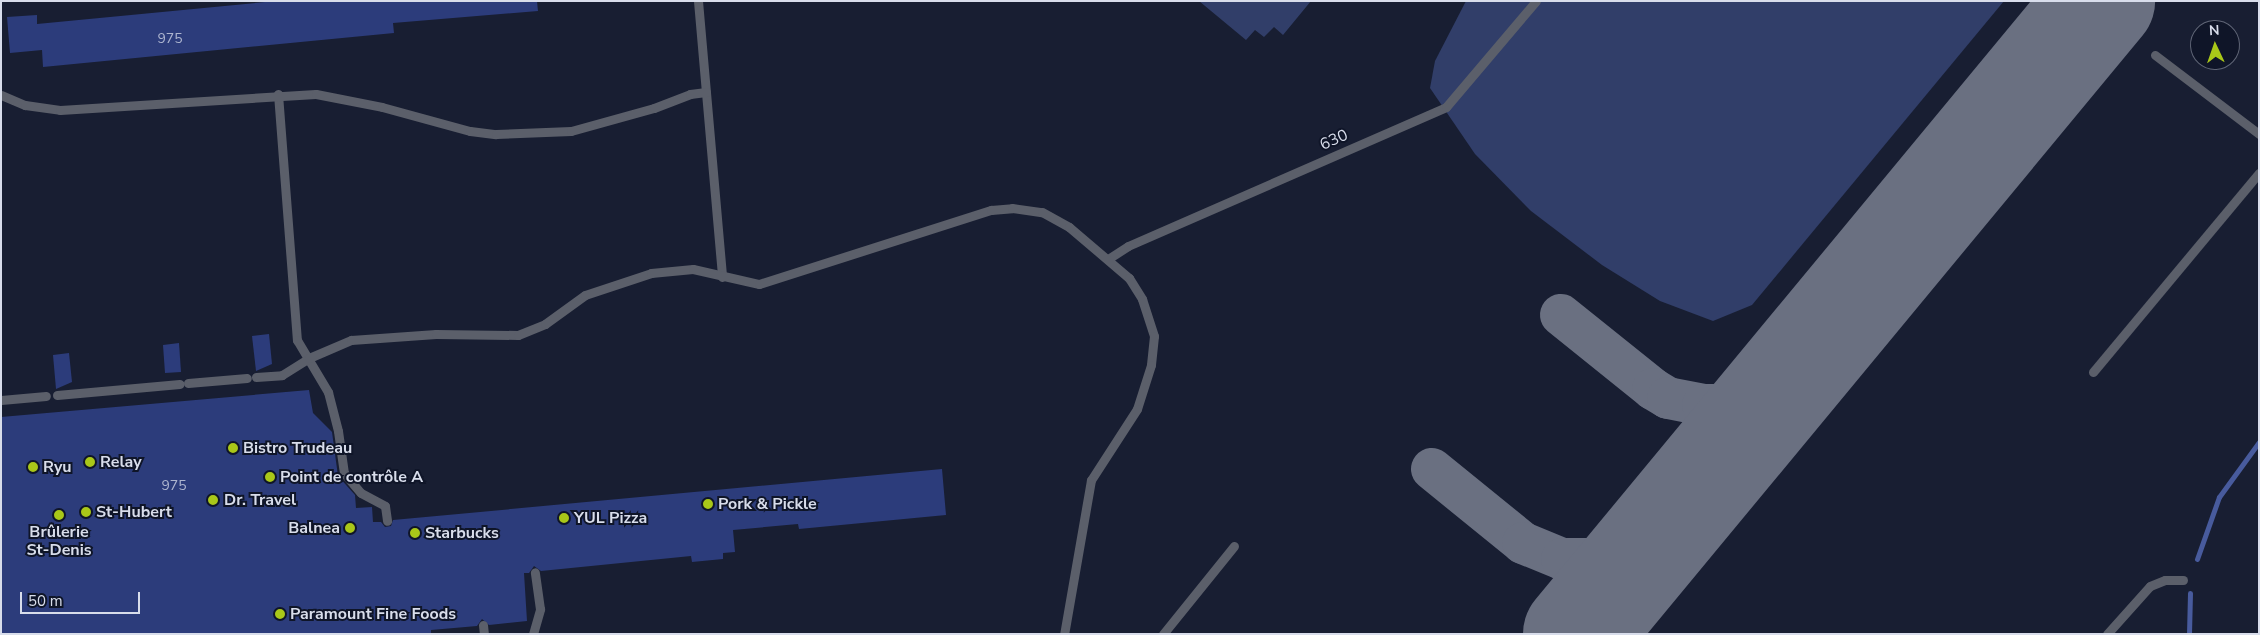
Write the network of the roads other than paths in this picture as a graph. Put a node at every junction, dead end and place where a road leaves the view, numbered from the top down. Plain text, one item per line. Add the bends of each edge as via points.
1 (698, 1) edge
2 (1536, 1) edge
3 (2155, 55) dead end
4 (706, 92) junction
5 (278, 94) junction
6 (1, 95) edge
7 (2259, 134) edge
8 (2259, 172) edge
9 (1108, 260) junction
10 (722, 276) junction
11 (306, 359) junction
12 (2093, 372) dead end
13 (57, 395) dead end
14 (46, 396) dead end
15 (1, 400) edge
16 (387, 521) dead end
17 (1234, 546) dead end
18 (535, 572) dead end
19 (2183, 580) dead end
20 (533, 634) edge
21 (1064, 634) edge
22 (1163, 634) edge
23 (2107, 634) edge

1 - 4 lane
2 - 9 lane, 630 via 1446,107 1120,250
3 - 7 lane
4 - 5 lane via 690,94 654,108 571,131 506,134 470,131 332,95
4 - 10 lane
5 - 6 lane via 60,110 25,105
5 - 11 lane via 296,328 299,346
8 - 12 lane
9 - 10 lane via 1051,215 1012,208 980,213 764,283 752,284
9 - 21 lane via 1129,278 1142,299 1154,336 1154,354 1137,409 1092,476
10 - 11 lane via 686,268 631,278 585,295 545,324 518,335 436,334 351,340
11 - 13 lane via 282,375
11 - 16 lane via 328,392 344,473 361,493 382,503
14 - 15 lane
17 - 22 lane
18 - 20 lane via 540,609
19 - 23 lane via 2164,580 2150,586

